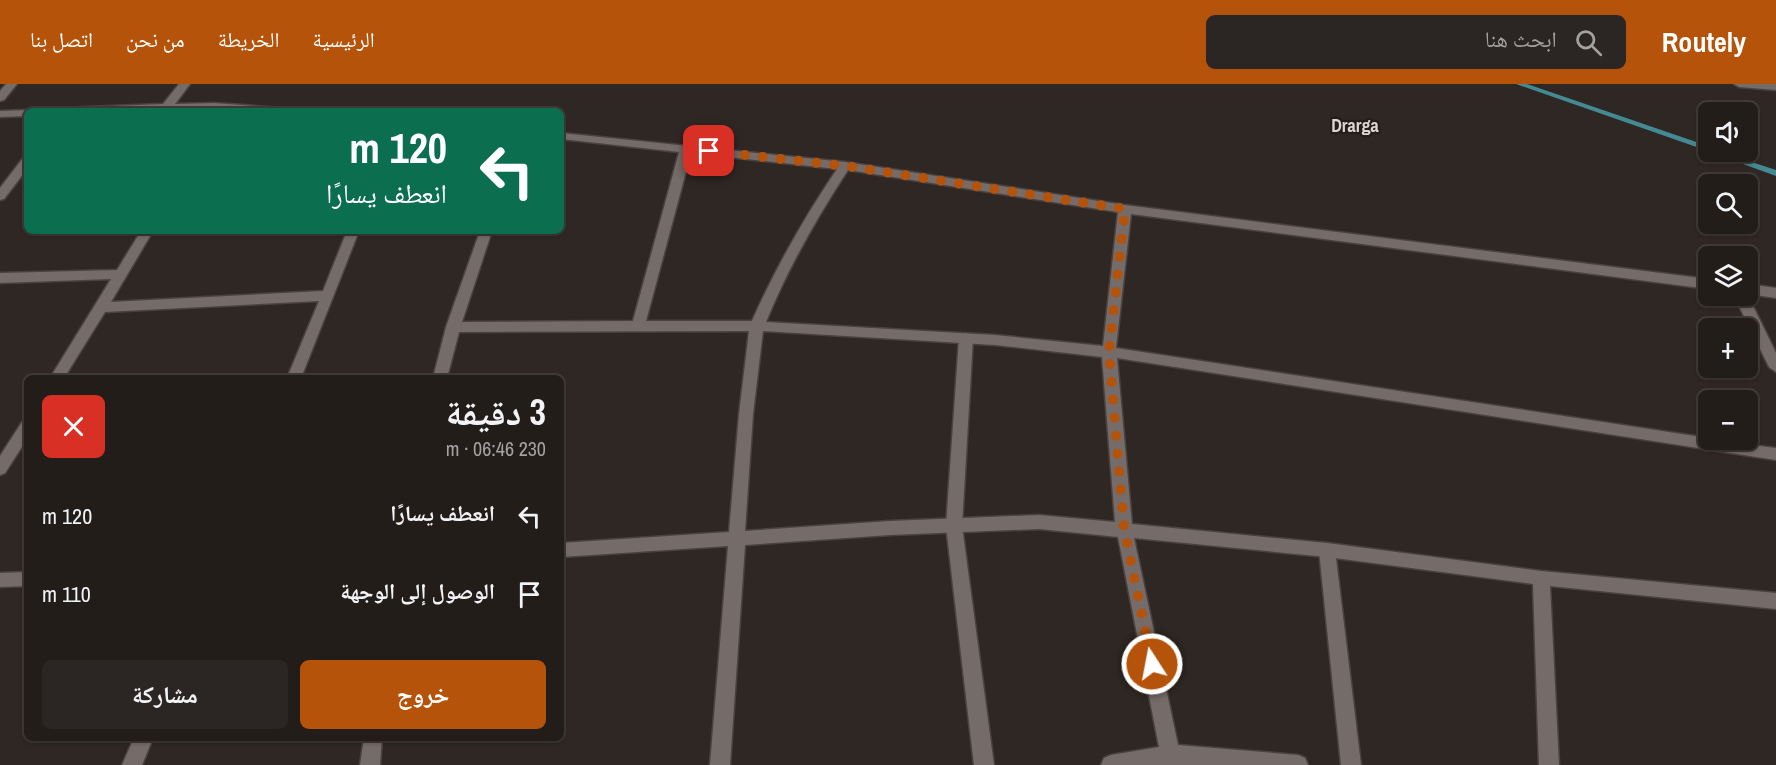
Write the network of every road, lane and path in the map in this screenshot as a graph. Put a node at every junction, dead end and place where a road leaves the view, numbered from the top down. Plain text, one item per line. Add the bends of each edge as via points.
1 (12, 84) edge
2 (184, 84) edge
3 (1739, 84) edge
4 (1776, 87) edge
5 (0, 98) edge
6 (167, 107) junction
7 (142, 108) edge
8 (190, 108) edge
9 (24, 112) edge
10 (0, 114) edge
11 (564, 136) edge
12 (686, 149) junction
13 (24, 165) edge
14 (845, 166) junction
15 (0, 196) edge
16 (1125, 209) junction
17 (145, 234) edge
18 (352, 234) edge
19 (485, 234) edge
20 (123, 274) junction
21 (0, 278) edge
22 (1698, 283) edge
23 (1758, 290) edge
24 (1776, 293) edge
25 (326, 296) junction
26 (1746, 306) edge
27 (102, 307) junction
28 (757, 326) junction
29 (453, 327) junction
30 (638, 327) junction
31 (966, 338) junction
32 (1109, 352) junction
33 (1776, 367) edge
34 (59, 375) edge
35 (296, 375) edge
36 (441, 375) edge
37 (24, 433) edge
38 (1776, 454) edge
39 (0, 469) edge
40 (954, 526) junction
41 (1124, 528) junction
42 (738, 540) junction
43 (564, 550) edge
44 (1327, 550) junction
45 (1541, 578) junction
46 (24, 579) edge
47 (0, 580) edge
48 (1776, 601) edge
49 (143, 741) edge
50 (373, 741) edge
51 (1170, 754) junction
52 (1228, 762) edge
53 (132, 765) edge
54 (370, 765) edge
55 (720, 765) edge
56 (984, 765) edge
57 (1111, 765) edge
58 (1298, 765) edge
59 (1351, 765) edge
60 (1549, 765) edge

1 - 5 street
2 - 6 street
3 - 4 street
6 - 7 street
6 - 8 street
9 - 10 street
11 - 12 street
12 - 14 street
12 - 30 street
13 - 15 street
14 - 16 street
14 - 28 street via 780,272
16 - 22 street
16 - 32 street
17 - 20 street
18 - 25 street
19 - 29 street
20 - 21 street
20 - 27 street
23 - 24 street
25 - 27 street
25 - 35 street
26 - 33 street
27 - 34 street
28 - 30 street
28 - 31 street
28 - 42 street via 746,414
29 - 30 street
29 - 36 street
31 - 32 street
31 - 40 street
32 - 38 street
32 - 41 street
37 - 39 street
40 - 41 street via 1039,522
40 - 42 street
40 - 56 street
41 - 44 street
41 - 51 street
42 - 43 street
42 - 55 street
44 - 45 street
44 - 59 street
45 - 48 street
45 - 60 street
46 - 47 street
49 - 53 street
50 - 54 street
51 - 52 street
51 - 57 street
52 - 58 street

